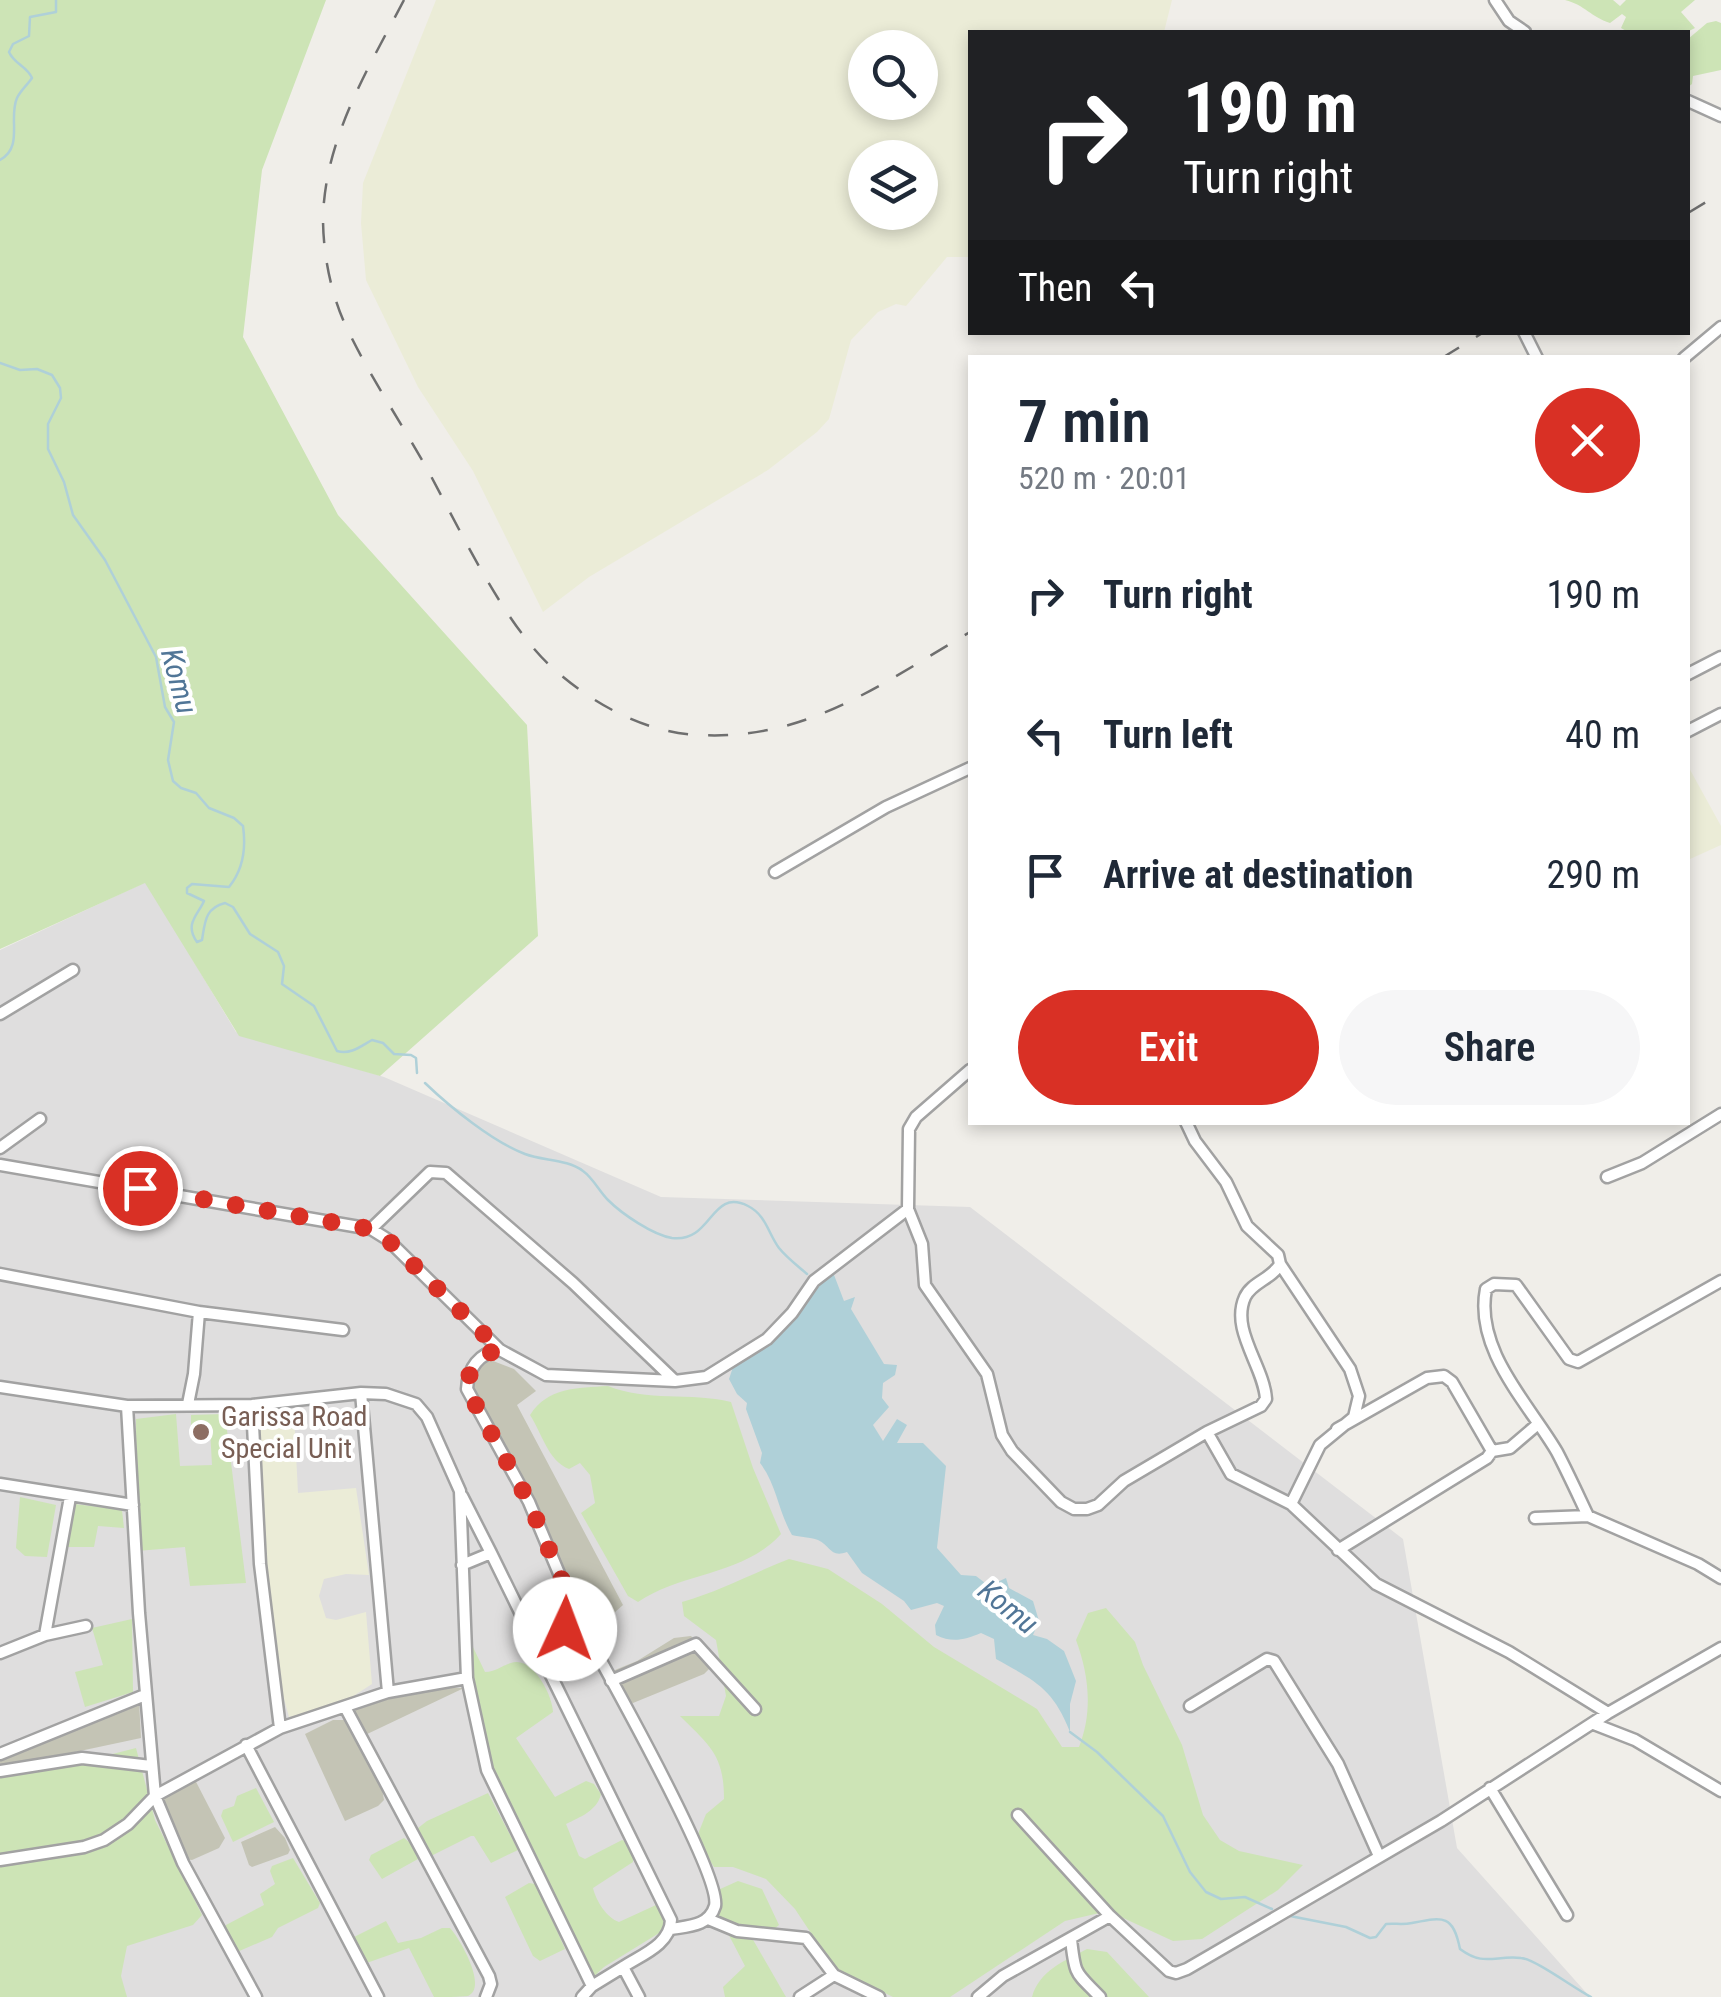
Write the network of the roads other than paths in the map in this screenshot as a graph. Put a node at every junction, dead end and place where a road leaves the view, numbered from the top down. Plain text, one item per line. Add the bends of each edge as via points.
1 (1495, 0) edge
2 (1522, 30) edge
3 (1690, 102) edge
4 (1721, 116) edge
5 (1721, 327) edge
6 (1688, 355) edge
7 (1721, 657) edge
8 (1690, 673) edge
9 (1721, 714) edge
10 (1690, 730) edge
11 (968, 769) edge
12 (775, 872) dead end
13 (73, 970) dead end
14 (0, 1014) edge
15 (968, 1072) edge
16 (1721, 1114) edge
17 (40, 1119) dead end
18 (1188, 1125) edge
19 (0, 1148) edge
20 (0, 1165) edge
21 (1607, 1178) dead end
22 (908, 1209) junction
23 (371, 1229) junction
24 (1280, 1264) junction
25 (0, 1274) edge
26 (1721, 1281) edge
27 (198, 1312) junction
28 (342, 1330) dead end
29 (500, 1350) junction
30 (676, 1381) junction
31 (0, 1386) edge
32 (361, 1393) junction
33 (188, 1404) junction
34 (252, 1405) junction
35 (128, 1406) junction
36 (1538, 1424) junction
37 (1337, 1429) junction
38 (1207, 1432) junction
39 (1492, 1451) junction
40 (0, 1484) edge
41 (460, 1491) junction
42 (70, 1497) junction
43 (1291, 1504) junction
44 (133, 1505) junction
45 (1588, 1516) junction
46 (1535, 1518) dead end
47 (1338, 1550) junction
48 (491, 1553) junction
49 (462, 1565) junction
50 (1721, 1578) edge
51 (579, 1621) junction
52 (86, 1626) dead end
53 (45, 1636) junction
54 (534, 1644) junction
55 (1721, 1648) edge
56 (0, 1653) edge
57 (468, 1678) junction
58 (611, 1680) junction
59 (388, 1692) junction
60 (145, 1695) junction
61 (1190, 1706) dead end
62 (344, 1707) junction
63 (755, 1709) dead end
64 (1608, 1712) junction
65 (1594, 1724) junction
66 (280, 1728) junction
67 (246, 1745) junction
68 (0, 1754) edge
69 (151, 1766) junction
70 (0, 1771) edge
71 (1490, 1788) junction
72 (1721, 1791) edge
73 (155, 1796) junction
74 (1018, 1815) dead end
75 (1380, 1856) junction
76 (0, 1860) edge
77 (1567, 1914) dead end
78 (1110, 1916) junction
79 (708, 1919) junction
80 (671, 1929) junction
81 (1071, 1939) junction
82 (623, 1967) junction
83 (834, 1975) junction
84 (592, 1986) junction
85 (256, 1997) edge
86 (378, 1997) edge
87 (486, 1997) edge
88 (582, 1997) edge
89 (639, 1997) edge
90 (800, 1997) edge
91 (879, 1997) edge
92 (978, 1997) edge
93 (1100, 1997) edge

1 - 2 street
3 - 4 street
5 - 6 street
7 - 8 street
9 - 10 street
11 - 12 street via 886,807
13 - 14 street
15 - 22 street via 910,1129
16 - 21 street
17 - 19 street
18 - 24 street via 1247,1226
20 - 23 street
22 - 30 street via 814,1282 767,1339 706,1378
22 - 38 street via 922,1244 925,1284 987,1374 1002,1435 1061,1502 1098,1505 1124,1481
23 - 29 street
23 - 30 street via 430,1172 446,1173
24 - 37 street via 1356,1383 1358,1409
24 - 38 street via 1243,1301 1242,1319 1266,1399
25 - 27 street
26 - 36 street via 1578,1362 1516,1285 1486,1289 1486,1327
27 - 28 street
27 - 33 street
29 - 30 street via 546,1375
29 - 51 street via 480,1358 467,1389 529,1502
31 - 35 street
32 - 34 street
32 - 41 street via 416,1404
32 - 59 street
33 - 34 street
33 - 35 street
34 - 66 street via 260,1564
35 - 44 street
36 - 39 street via 1510,1448
36 - 45 street
37 - 39 street via 1427,1378 1444,1376
37 - 43 street via 1320,1445
38 - 43 street via 1231,1474
39 - 47 street
40 - 42 street
41 - 48 street
41 - 49 street
42 - 44 street
42 - 53 street
43 - 47 street
44 - 60 street
45 - 46 street
45 - 50 street
47 - 64 street via 1376,1584
48 - 49 street
48 - 54 street
49 - 57 street
51 - 54 street
51 - 58 street
52 - 53 street
53 - 56 street
54 - 80 street
55 - 64 street
57 - 59 street
57 - 84 street via 487,1770
58 - 63 street via 696,1644
58 - 79 street via 714,1889
59 - 62 street
60 - 68 street
60 - 69 street
61 - 75 street via 1274,1661 1338,1764
62 - 66 street
62 - 87 street via 490,1976
64 - 65 street
65 - 71 street
65 - 72 street
66 - 67 street
67 - 73 street
67 - 86 street
69 - 70 street via 82,1758
69 - 73 street
71 - 75 street
71 - 77 street
73 - 76 street via 104,1840
73 - 85 street via 183,1863
74 - 78 street
75 - 78 street via 1176,1973
78 - 81 street
79 - 80 street
79 - 83 street via 736,1931 806,1938
80 - 82 street
81 - 92 street via 1002,1976
81 - 93 street via 1082,1984
82 - 84 street
82 - 89 street
83 - 90 street
83 - 91 street
84 - 88 street

